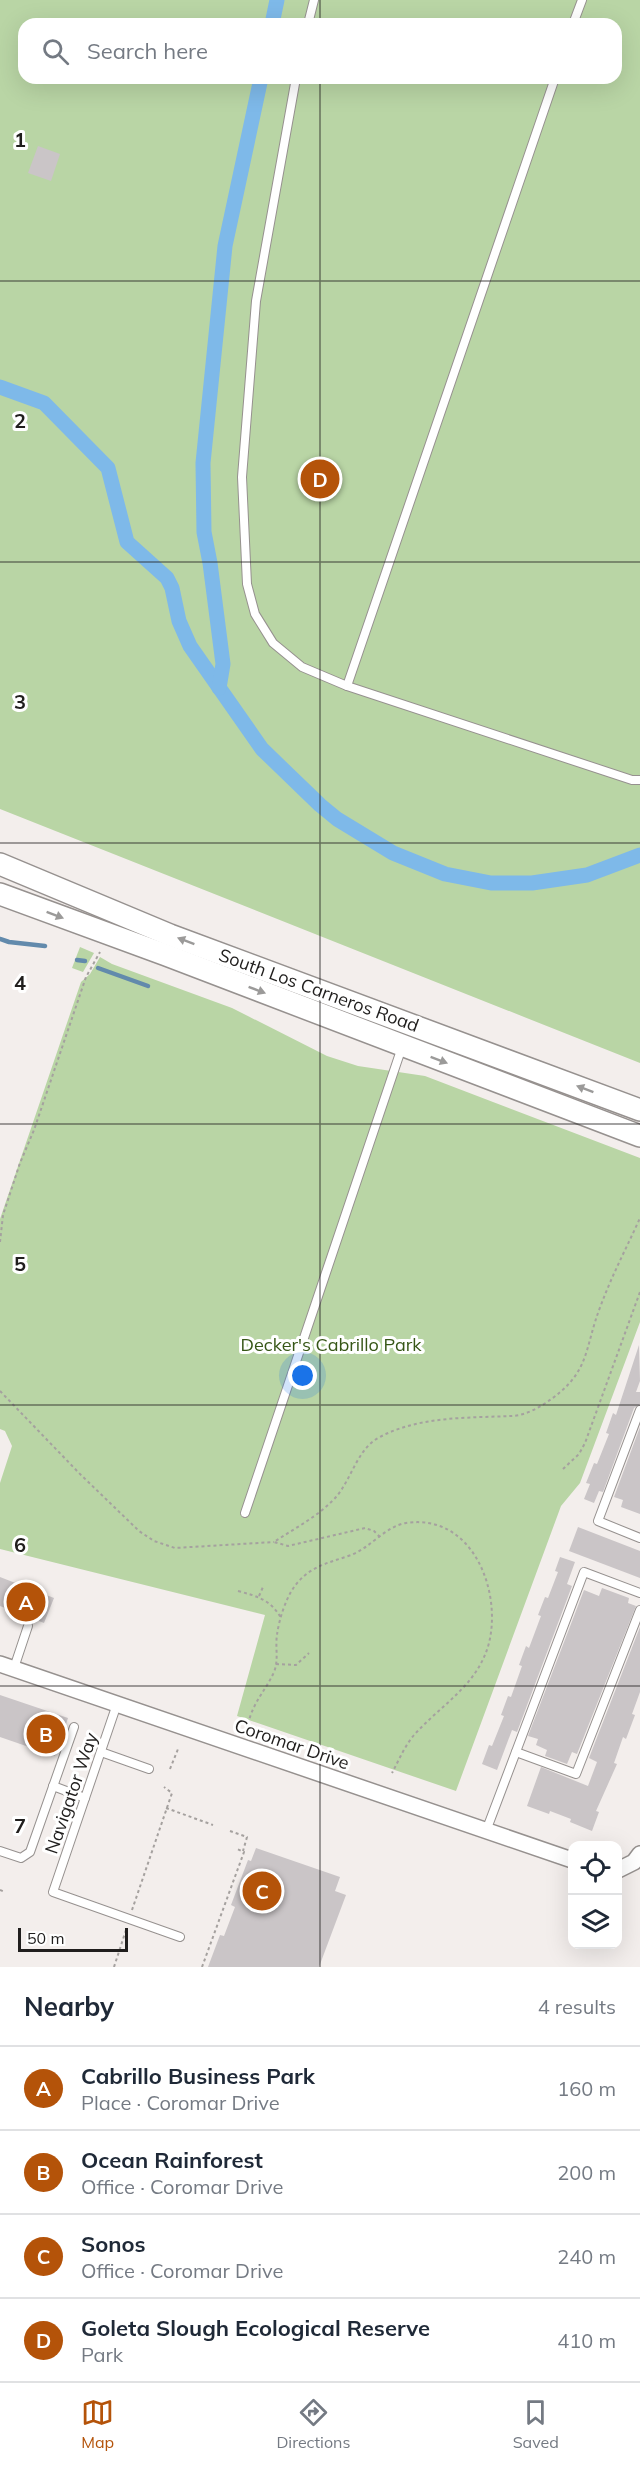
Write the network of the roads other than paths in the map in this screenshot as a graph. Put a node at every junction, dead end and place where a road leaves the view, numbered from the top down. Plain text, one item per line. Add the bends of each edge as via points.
1 (314, 0) edge
2 (582, 0) edge
3 (310, 18) edge
4 (575, 18) edge
5 (295, 84) edge
6 (553, 84) edge
7 (347, 686) junction
8 (640, 780) edge
9 (0, 864) edge
10 (0, 894) edge
11 (402, 1046) junction
12 (640, 1110) edge
13 (640, 1136) edge
14 (640, 1410) edge
15 (245, 1513) dead end
16 (640, 1538) edge
17 (640, 1593) edge
18 (640, 1610) edge
19 (28, 1626) dead end
20 (7, 1666) edge
21 (117, 1704) junction
22 (74, 1727) dead end
23 (100, 1752) junction
24 (516, 1752) junction
25 (149, 1769) dead end
26 (53, 1786) junction
27 (85, 1798) junction
28 (486, 1831) junction
29 (0, 1851) edge
30 (640, 1854) edge
31 (568, 1858) edge
32 (623, 1868) edge
33 (180, 1937) dead end

1 - 3 lane
2 - 4 lane
5 - 7 lane via 256,301 242,477 247,584 255,614 273,643 302,668
6 - 7 lane
7 - 8 lane
12 -> 9 main road, South Los Carneros Road via 170,935
10 -> 11 main road, South Los Carneros Road
11 -> 13 main road, South Los Carneros Road
11 - 15 lane
14 - 16 lane via 598,1521
17 - 24 lane via 584,1572
18 - 24 lane via 576,1774
19 - 20 lane
20 - 21 street, Coromar Drive
21 - 23 lane, Navigator Way
21 - 28 street, Coromar Drive
22 - 26 lane
23 - 25 lane
23 - 27 lane, Navigator Way
24 - 28 lane
26 - 27 lane
26 - 29 lane via 30,1852 21,1858
27 - 33 lane, Navigator Way via 53,1892
28 - 31 street, Coromar Drive
30 - 32 street

